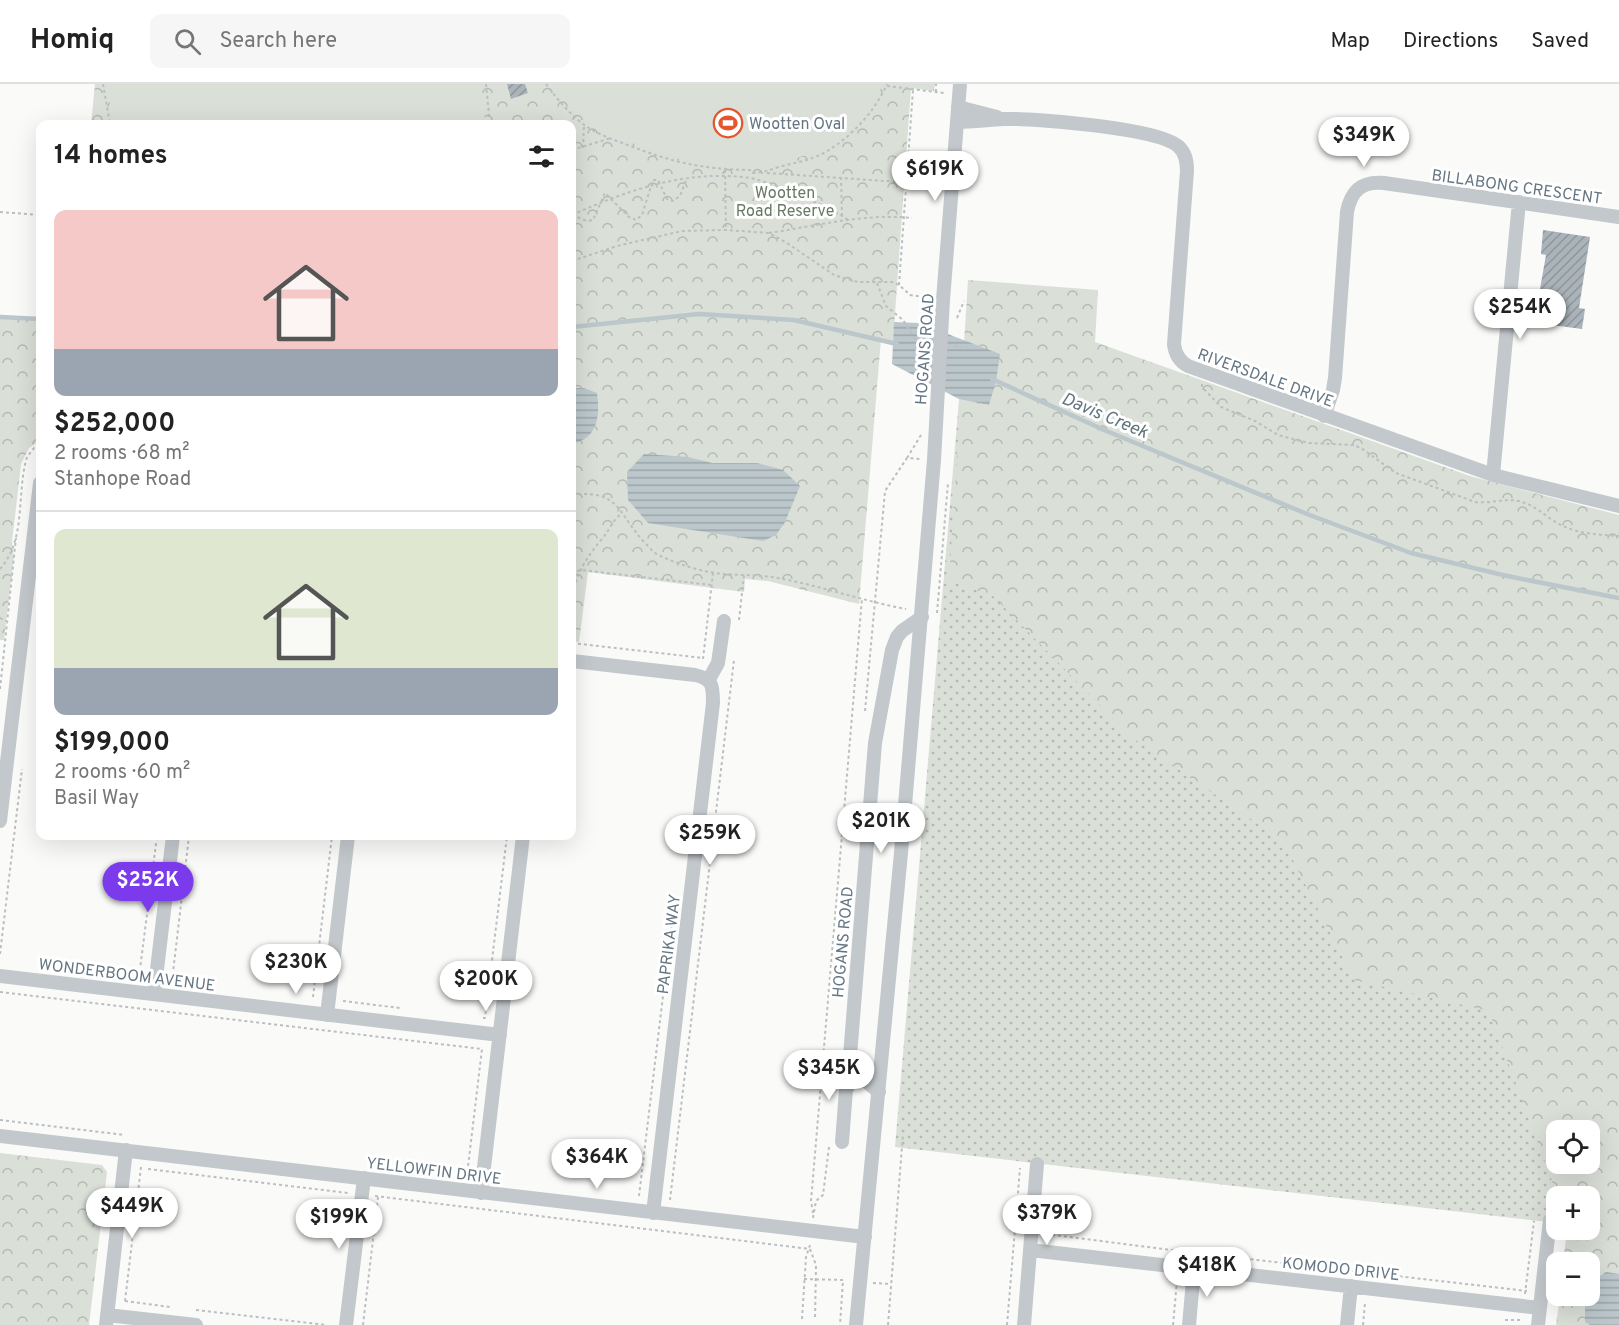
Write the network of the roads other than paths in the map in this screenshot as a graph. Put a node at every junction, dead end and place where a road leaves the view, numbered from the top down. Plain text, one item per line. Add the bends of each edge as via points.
1 (959, 95) edge
2 (1003, 119) junction
3 (957, 122) junction
4 (1519, 202) junction
5 (1619, 217) edge
6 (1324, 416) junction
7 (1493, 475) junction
8 (1619, 506) edge
9 (36, 510) edge
10 (922, 617) junction
11 (724, 621) dead end
12 (576, 662) edge
13 (705, 679) junction
14 (6, 716) edge
15 (0, 821) edge
16 (173, 840) edge
17 (348, 840) edge
18 (523, 840) edge
19 (0, 976) edge
20 (154, 994) junction
21 (327, 1015) junction
22 (500, 1035) junction
23 (856, 1073) junction
24 (879, 1092) junction
25 (0, 1136) edge
26 (842, 1142) dead end
27 (126, 1150) junction
28 (1037, 1164) dead end
29 (364, 1178) junction
30 (481, 1192) junction
31 (653, 1213) junction
32 (865, 1237) junction
33 (1548, 1240) edge
34 (1030, 1250) junction
35 (1194, 1269) junction
36 (1351, 1286) junction
37 (1540, 1308) junction
38 (107, 1320) edge
39 (196, 1325) edge
40 (346, 1325) edge
41 (856, 1325) edge
42 (1024, 1325) edge
43 (1189, 1325) edge
44 (1347, 1325) edge
45 (1538, 1325) edge

1 - 2 street, RIVERSDALE DRIVE
1 - 3 street, HOGANS ROAD
2 - 3 street, RIVERSDALE DRIVE
2 - 6 street, RIVERSDALE DRIVE via 1114,128 1178,145 1187,171 1176,354 1188,366
3 - 10 street, HOGANS ROAD, bridge via 938,299 934,460
4 - 5 street, BILLABONG CRESCENT
4 - 6 street, BILLABONG CRESCENT via 1377,182 1355,191 1347,212 1333,390
4 - 7 street
6 - 7 street, RIVERSDALE DRIVE
7 - 8 street, RIVERSDALE DRIVE
9 - 14 street
10 - 23 street, HOGANS ROAD via 897,637 878,720 850,1049 850,1062
10 - 24 street, HOGANS ROAD
11 - 13 street via 718,663
12 - 13 street
13 - 31 street, PAPRIKA WAY via 713,686 713,703
14 - 15 street
16 - 20 street
17 - 21 street
18 - 22 street
19 - 20 street, WONDERBOOM AVENUE
20 - 21 street, WONDERBOOM AVENUE
21 - 22 street, WONDERBOOM AVENUE
22 - 30 street
23 - 24 street
23 - 26 street via 846,1090
24 - 32 street, HOGANS ROAD
25 - 27 street, YELLOWFIN DRIVE
27 - 29 street, YELLOWFIN DRIVE
27 - 38 street
28 - 34 street
29 - 30 street, YELLOWFIN DRIVE
29 - 40 street
30 - 31 street, YELLOWFIN DRIVE
31 - 32 street, YELLOWFIN DRIVE
32 - 41 street, HOGANS ROAD
33 - 37 street
34 - 35 street, KOMODO DRIVE
34 - 42 street
35 - 36 street, KOMODO DRIVE
35 - 43 street
36 - 37 street, KOMODO DRIVE
36 - 44 street
37 - 45 street
38 - 39 street via 124,1317

